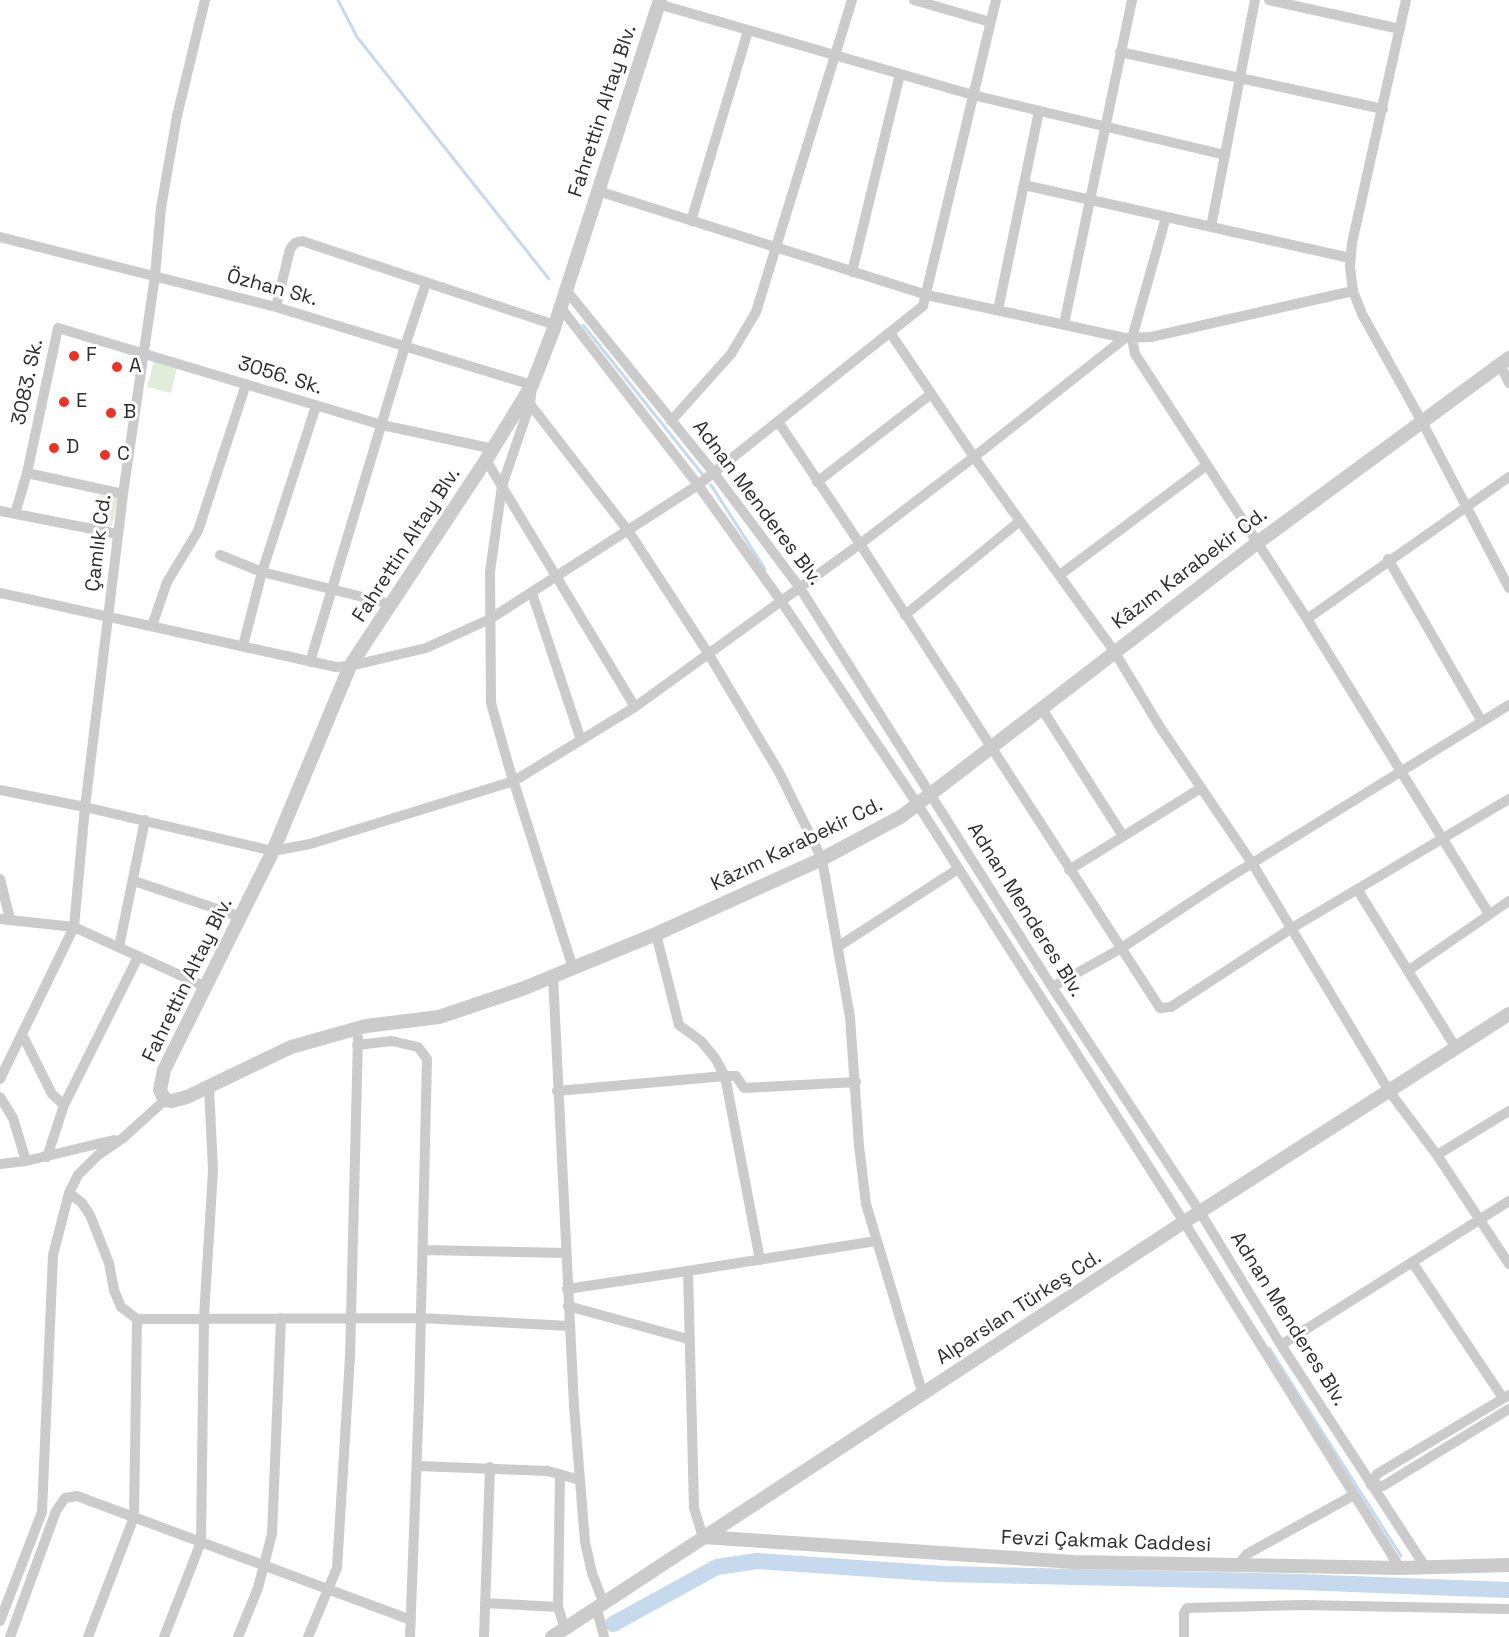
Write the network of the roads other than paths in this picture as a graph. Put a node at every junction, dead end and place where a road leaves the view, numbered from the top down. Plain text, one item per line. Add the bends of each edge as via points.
1 (205, 0) edge
2 (852, 0) edge
3 (914, 0) edge
4 (996, 0) edge
5 (1132, 0) edge
6 (1255, 0) edge
7 (1269, 0) edge
8 (1406, 0) edge
9 (659, 2) edge
10 (990, 22) junction
11 (1400, 29) junction
12 (748, 30) junction
13 (1120, 52) junction
14 (834, 56) junction
15 (900, 74) junction
16 (1240, 77) junction
17 (973, 95) junction
18 (1383, 109) junction
19 (1039, 111) junction
20 (1105, 126) junction
21 (1225, 155) junction
22 (1023, 184) junction
23 (598, 191) junction
24 (1089, 199) junction
25 (1166, 217) junction
26 (691, 221) junction
27 (1210, 227) junction
28 (0, 237) edge
29 (777, 248) junction
30 (1350, 258) junction
31 (852, 272) junction
32 (155, 276) junction
33 (426, 283) junction
34 (566, 290) junction
35 (1353, 291) junction
36 (927, 295) junction
37 (276, 307) junction
38 (561, 308) junction
39 (998, 310) junction
40 (1064, 324) junction
41 (555, 325) junction
42 (58, 328) joint
43 (891, 334) junction
44 (1129, 338) junction
45 (405, 346) junction
46 (143, 352) junction
47 (1505, 361) edge
48 (1509, 383) edge
49 (246, 384) junction
50 (532, 385) junction
51 (931, 393) junction
52 (530, 404) junction
53 (316, 406) junction
54 (671, 420) junction
55 (1421, 420) junction
56 (778, 423) junction
57 (381, 425) junction
58 (490, 455) junction
59 (974, 457) junction
60 (1207, 465) junction
61 (27, 473) junction
62 (714, 473) junction
63 (1509, 477) edge
64 (817, 482) junction
65 (698, 485) junction
66 (502, 486) junction
67 (123, 494) junction
68 (1467, 505) junction
69 (0, 511) edge
70 (15, 514) junction
71 (1020, 521) junction
72 (629, 532) junction
73 (118, 534) junction
74 (1257, 543) junction
75 (860, 544) junction
76 (220, 555) dead end
77 (1388, 559) junction
78 (262, 572) junction
79 (1061, 574) junction
80 (558, 577) junction
81 (800, 588) junction
82 (1509, 588) edge
83 (332, 591) junction
84 (0, 593) edge
85 (532, 593) junction
86 (781, 601) junction
87 (391, 604) junction
88 (108, 615) junction
89 (905, 615) junction
90 (490, 619) junction
91 (1306, 619) junction
92 (152, 626) junction
93 (243, 646) junction
94 (1114, 651) junction
95 (708, 653) junction
96 (310, 662) junction
97 (350, 666) junction
98 (1509, 705) edge
99 (635, 707) junction
100 (1042, 709) junction
101 (1481, 720) junction
102 (581, 740) junction
103 (992, 748) junction
104 (1402, 771) junction
105 (514, 781) junction
106 (1201, 788) junction
107 (0, 790) edge
108 (929, 792) junction
109 (1506, 801) edge
110 (918, 805) junction
111 (85, 807) junction
112 (1509, 813) edge
113 (145, 820) junction
114 (1123, 836) junction
115 (1442, 839) junction
116 (273, 851) junction
117 (822, 860) junction
118 (1252, 863) junction
119 (958, 869) junction
120 (1069, 870) junction
121 (0, 879) edge
122 (134, 881) junction
123 (1357, 889) junction
124 (1509, 901) edge
125 (1489, 914) junction
126 (241, 917) junction
127 (3, 920) edge
128 (74, 927) junction
129 (1292, 928) junction
130 (656, 934) junction
131 (838, 946) junction
132 (119, 947) junction
133 (1119, 949) junction
134 (138, 957) junction
135 (573, 968) junction
136 (1409, 970) junction
137 (553, 976) junction
138 (206, 987) junction
139 (1052, 987) junction
140 (1509, 1014) edge
141 (358, 1029) junction
142 (22, 1034) junction
143 (357, 1045) junction
144 (1456, 1048) junction
145 (726, 1076) junction
146 (0, 1079) edge
147 (856, 1082) junction
148 (209, 1087) junction
149 (557, 1091) junction
150 (1389, 1091) junction
151 (0, 1097) edge
152 (165, 1100) junction
153 (64, 1105) junction
154 (1509, 1111) edge
155 (123, 1138) junction
156 (1437, 1155) junction
157 (46, 1157) junction
158 (26, 1161) junction
159 (0, 1164) edge
160 (69, 1193) junction
161 (1509, 1201) edge
162 (1200, 1212) junction
163 (1480, 1220) junction
164 (1184, 1222) junction
165 (876, 1241) junction
166 (423, 1250) junction
167 (566, 1253) junction
168 (760, 1260) junction
169 (1412, 1262) junction
170 (1509, 1264) edge
171 (688, 1271) junction
172 (567, 1290) junction
173 (568, 1306) junction
174 (204, 1317) junction
175 (351, 1317) junction
176 (281, 1318) junction
177 (421, 1318) junction
178 (136, 1319) junction
179 (569, 1326) junction
180 (688, 1339) junction
181 (1281, 1345) junction
182 (923, 1395) junction
183 (1506, 1396) edge
184 (1509, 1409) edge
185 (417, 1466) junction
186 (490, 1467) junction
187 (560, 1474) junction
188 (580, 1480) junction
189 (1371, 1485) junction
190 (1354, 1495) junction
191 (134, 1517) junction
192 (703, 1537) junction
193 (201, 1542) junction
194 (1509, 1565) edge
195 (264, 1566) junction
196 (1237, 1566) junction
197 (1400, 1568) junction
198 (1426, 1568) junction
199 (13, 1588) junction
200 (330, 1590) junction
201 (27, 1593) junction
202 (485, 1603) junction
203 (600, 1606) junction
204 (558, 1607) junction
205 (1509, 1609) edge
206 (411, 1620) junction
207 (0, 1621) edge
208 (565, 1629) junction
209 (10, 1637) edge
210 (88, 1637) edge
211 (164, 1637) edge
212 (238, 1637) edge
213 (308, 1637) edge
214 (410, 1637) edge
215 (484, 1637) edge
216 (552, 1637) edge
217 (604, 1637) edge
218 (1184, 1637) edge

1 - 32 street, Çamlık Cd. via 169,159
2 - 14 street
3 - 10 street
4 - 10 street
5 - 13 street
6 - 16 street
7 - 11 street
8 - 11 street
9 - 12 street
9 - 23 street, Fahrettin Altay Blv.
10 - 17 street
11 - 18 street
12 - 14 street
12 - 26 street
13 - 16 street
13 - 20 street
14 - 15 street
14 - 29 street
15 - 17 street
15 - 31 street
16 - 18 street
16 - 21 street
17 - 19 street
17 - 36 street
18 - 30 street
19 - 20 street
19 - 22 street
20 - 21 street
20 - 24 street
21 - 27 street
22 - 24 street
22 - 39 street
23 - 26 street
23 - 34 street, Fahrettin Altay Blv.
24 - 25 street
24 - 40 street
25 - 27 street
25 - 44 street
26 - 29 street
27 - 30 street
28 - 32 street, Özhan Sk.
29 - 31 street
29 - 54 street via 756,312 743,336
30 - 35 street
31 - 36 street
32 - 37 street, Özhan Sk.
32 - 46 street, Çamlık Cd.
33 - 37 street via 297,242 289,252
33 - 41 street
33 - 45 street
34 - 38 street, Fahrettin Altay Blv.
34 - 54 street, Adnan Menderes Blv.
35 - 44 street via 1151,337
35 - 55 street
36 - 39 street
36 - 43 street via 920,310
37 - 45 street, Özhan Sk.
38 - 41 street, Fahrettin Altay Blv.
38 - 65 street, Adnan Menderes Blv.
39 - 40 street
40 - 44 street
41 - 50 street, Fahrettin Altay Blv.
42 - 46 street, 3056. Sk.
42 - 61 street, 3083. Sk.
43 - 51 street
43 - 56 street
44 - 59 street
44 - 60 street via 1135,354
45 - 50 street, Özhan Sk.
45 - 57 street
46 - 49 street, 3056. Sk.
46 - 67 street, Çamlık Cd.
47 - 48 street
47 - 55 street, Kâzım Karabekir Cd.
49 - 53 street, 3056. Sk.
49 - 92 street via 198,531 167,582
50 - 52 street
50 - 58 street, Fahrettin Altay Blv.
51 - 59 street
51 - 64 street
52 - 66 street
52 - 72 street
53 - 57 street, 3056. Sk.
53 - 78 street
54 - 62 street, Adnan Menderes Blv.
55 - 68 street
55 - 74 street, Kâzım Karabekir Cd.
56 - 62 street
56 - 64 street
57 - 58 street, 3056. Sk.
57 - 83 street
58 - 66 street
58 - 87 street, Fahrettin Altay Blv.
59 - 71 street
59 - 75 street
60 - 74 street
60 - 79 street
61 - 67 street
61 - 70 street, 3083. Sk.
62 - 65 street
62 - 81 street, Adnan Menderes Blv.
63 - 68 street
64 - 75 street
65 - 72 street
65 - 86 street, Adnan Menderes Blv.
66 - 80 street
66 - 90 street via 490,572
67 - 73 street, Çamlık Cd.
68 - 77 street
68 - 82 street
69 - 70 street
70 - 73 street
71 - 79 street
71 - 89 street
72 - 80 street
72 - 95 street
73 - 88 street, Çamlık Cd.
74 - 91 street
74 - 94 street, Kâzım Karabekir Cd.
75 - 81 street
75 - 89 street
76 - 78 street
77 - 91 street
77 - 101 street
78 - 83 street
78 - 93 street
79 - 94 street
80 - 85 street
80 - 99 street
81 - 86 street
81 - 108 street, Adnan Menderes Blv.
83 - 87 street
83 - 96 street
84 - 88 street
85 - 90 street
85 - 102 street
86 - 95 street
86 - 110 street, Adnan Menderes Blv.
87 - 97 street, Fahrettin Altay Blv.
88 - 92 street
88 - 111 street, Çamlık Cd.
89 - 103 street
90 - 97 street via 426,648
90 - 105 street via 491,703
91 - 104 street
92 - 93 street
93 - 96 street
94 - 100 street, Kâzım Karabekir Cd.
94 - 106 street
95 - 99 street
95 - 117 street via 779,772
96 - 97 street
97 - 116 street, Fahrettin Altay Blv.
98 - 101 street
99 - 102 street
100 - 103 street, Kâzım Karabekir Cd.
100 - 114 street
101 - 104 street
102 - 105 street
103 - 108 street, Kâzım Karabekir Cd.
103 - 120 street
104 - 115 street
104 - 118 street
105 - 116 street via 310,844
105 - 135 street
106 - 114 street
106 - 118 street
107 - 111 street
108 - 110 street, Kâzım Karabekir Cd.
108 - 139 street, Adnan Menderes Blv.
109 - 112 street
109 - 115 street
110 - 117 street, Kâzım Karabekir Cd.
110 - 119 street, Adnan Menderes Blv.
111 - 113 street
111 - 128 street, Çamlık Cd.
113 - 116 street
113 - 122 street
114 - 120 street
115 - 123 street
115 - 125 street
116 - 126 street, Fahrettin Altay Blv.
117 - 130 street, Kâzım Karabekir Cd.
117 - 131 street
118 - 129 street
118 - 133 street
119 - 131 street
119 - 164 street, Adnan Menderes Blv.
120 - 133 street
121 - 127 street
122 - 126 street
122 - 132 street
123 - 129 street
123 - 136 street
124 - 125 street
125 - 136 street
126 - 138 street, Fahrettin Altay Blv.
127 - 128 street
128 - 132 street
128 - 142 street, Çamlık Cd.
129 - 133 street via 1167,1009 1155,1002
129 - 150 street
130 - 135 street, Kâzım Karabekir Cd.
130 - 145 street via 680,1024 701,1041
131 - 147 street
132 - 134 street
133 - 139 street
134 - 138 street
134 - 153 street
135 - 137 street, Kâzım Karabekir Cd.
136 - 144 street
137 - 141 street, Kâzım Karabekir Cd. via 439,1017
137 - 149 street
138 - 152 street, Fahrettin Altay Blv. via 164,1070 160,1090
139 - 162 street, Adnan Menderes Blv.
140 - 144 street, Alparslan Türkeş Cd.
141 - 143 street
141 - 148 street, Kâzım Karabekir Cd. via 291,1047
142 - 146 street, Çamlık Cd.
142 - 153 street via 52,1094
143 - 166 street via 392,1041 418,1047 427,1059
143 - 175 street
144 - 150 street, Alparslan Türkeş Cd.
145 - 147 street via 736,1076 744,1088
145 - 149 street
145 - 168 street
147 - 165 street via 861,1176
148 - 152 street, Kâzım Karabekir Cd. via 187,1097
148 - 174 street via 213,1170
149 - 167 street
150 - 156 street
150 - 162 street, Alparslan Türkeş Cd.
151 - 158 street via 13,1119
152 - 155 street
153 - 157 street
154 - 156 street
155 - 157 street
155 - 160 street via 78,1175
156 - 163 street
157 - 158 street
158 - 159 street
160 - 178 street via 90,1215 109,1263 117,1299
160 - 199 street via 53,1255 42,1512
161 - 163 street
162 - 164 street, Alparslan Türkeş Cd.
162 - 181 street, Adnan Menderes Blv.
163 - 169 street
163 - 170 street
164 - 182 street, Alparslan Türkeş Cd.
164 - 190 street, Adnan Menderes Blv.
165 - 168 street
165 - 182 street
166 - 167 street
166 - 177 street
167 - 172 street
168 - 171 street
169 - 181 street
169 - 183 street
171 - 172 street
171 - 180 street
172 - 173 street
173 - 179 street
173 - 180 street
174 - 176 street
174 - 178 street
174 - 193 street
175 - 176 street
175 - 177 street
175 - 200 street via 337,1568
176 - 195 street via 272,1534
177 - 179 street
177 - 185 street
178 - 191 street
179 - 188 street
180 - 192 street via 694,1508
181 - 189 street, Adnan Menderes Blv.
182 - 192 street, Alparslan Türkeş Cd.
183 - 189 street via 1377,1474
184 - 189 street via 1383,1486
185 - 186 street
185 - 206 street
186 - 187 street
186 - 202 street
187 - 188 street
187 - 204 street
188 - 203 street via 585,1542
189 - 198 street, Adnan Menderes Blv.
190 - 196 street via 1247,1554
190 - 197 street, Adnan Menderes Blv.
191 - 193 street
191 - 201 street via 90,1499 65,1498 56,1511
191 - 210 street
192 - 196 street, Fevzi Çakmak Caddesi via 1023,1560
192 - 203 street, Alparslan Türkeş Cd.
193 - 195 street
193 - 211 street
194 - 198 street, Fevzi Çakmak Caddesi
195 - 200 street
195 - 212 street
196 - 197 street, Fevzi Çakmak Caddesi
197 - 198 street, Fevzi Çakmak Caddesi
199 - 201 street
199 - 207 street
200 - 206 street
200 - 213 street
201 - 209 street
202 - 204 street
202 - 215 street
203 - 208 street, Alparslan Türkeş Cd.
203 - 217 street
204 - 208 street
205 - 218 street via 1301,1605 1187,1608
206 - 214 street
208 - 216 street, Alparslan Türkeş Cd.

